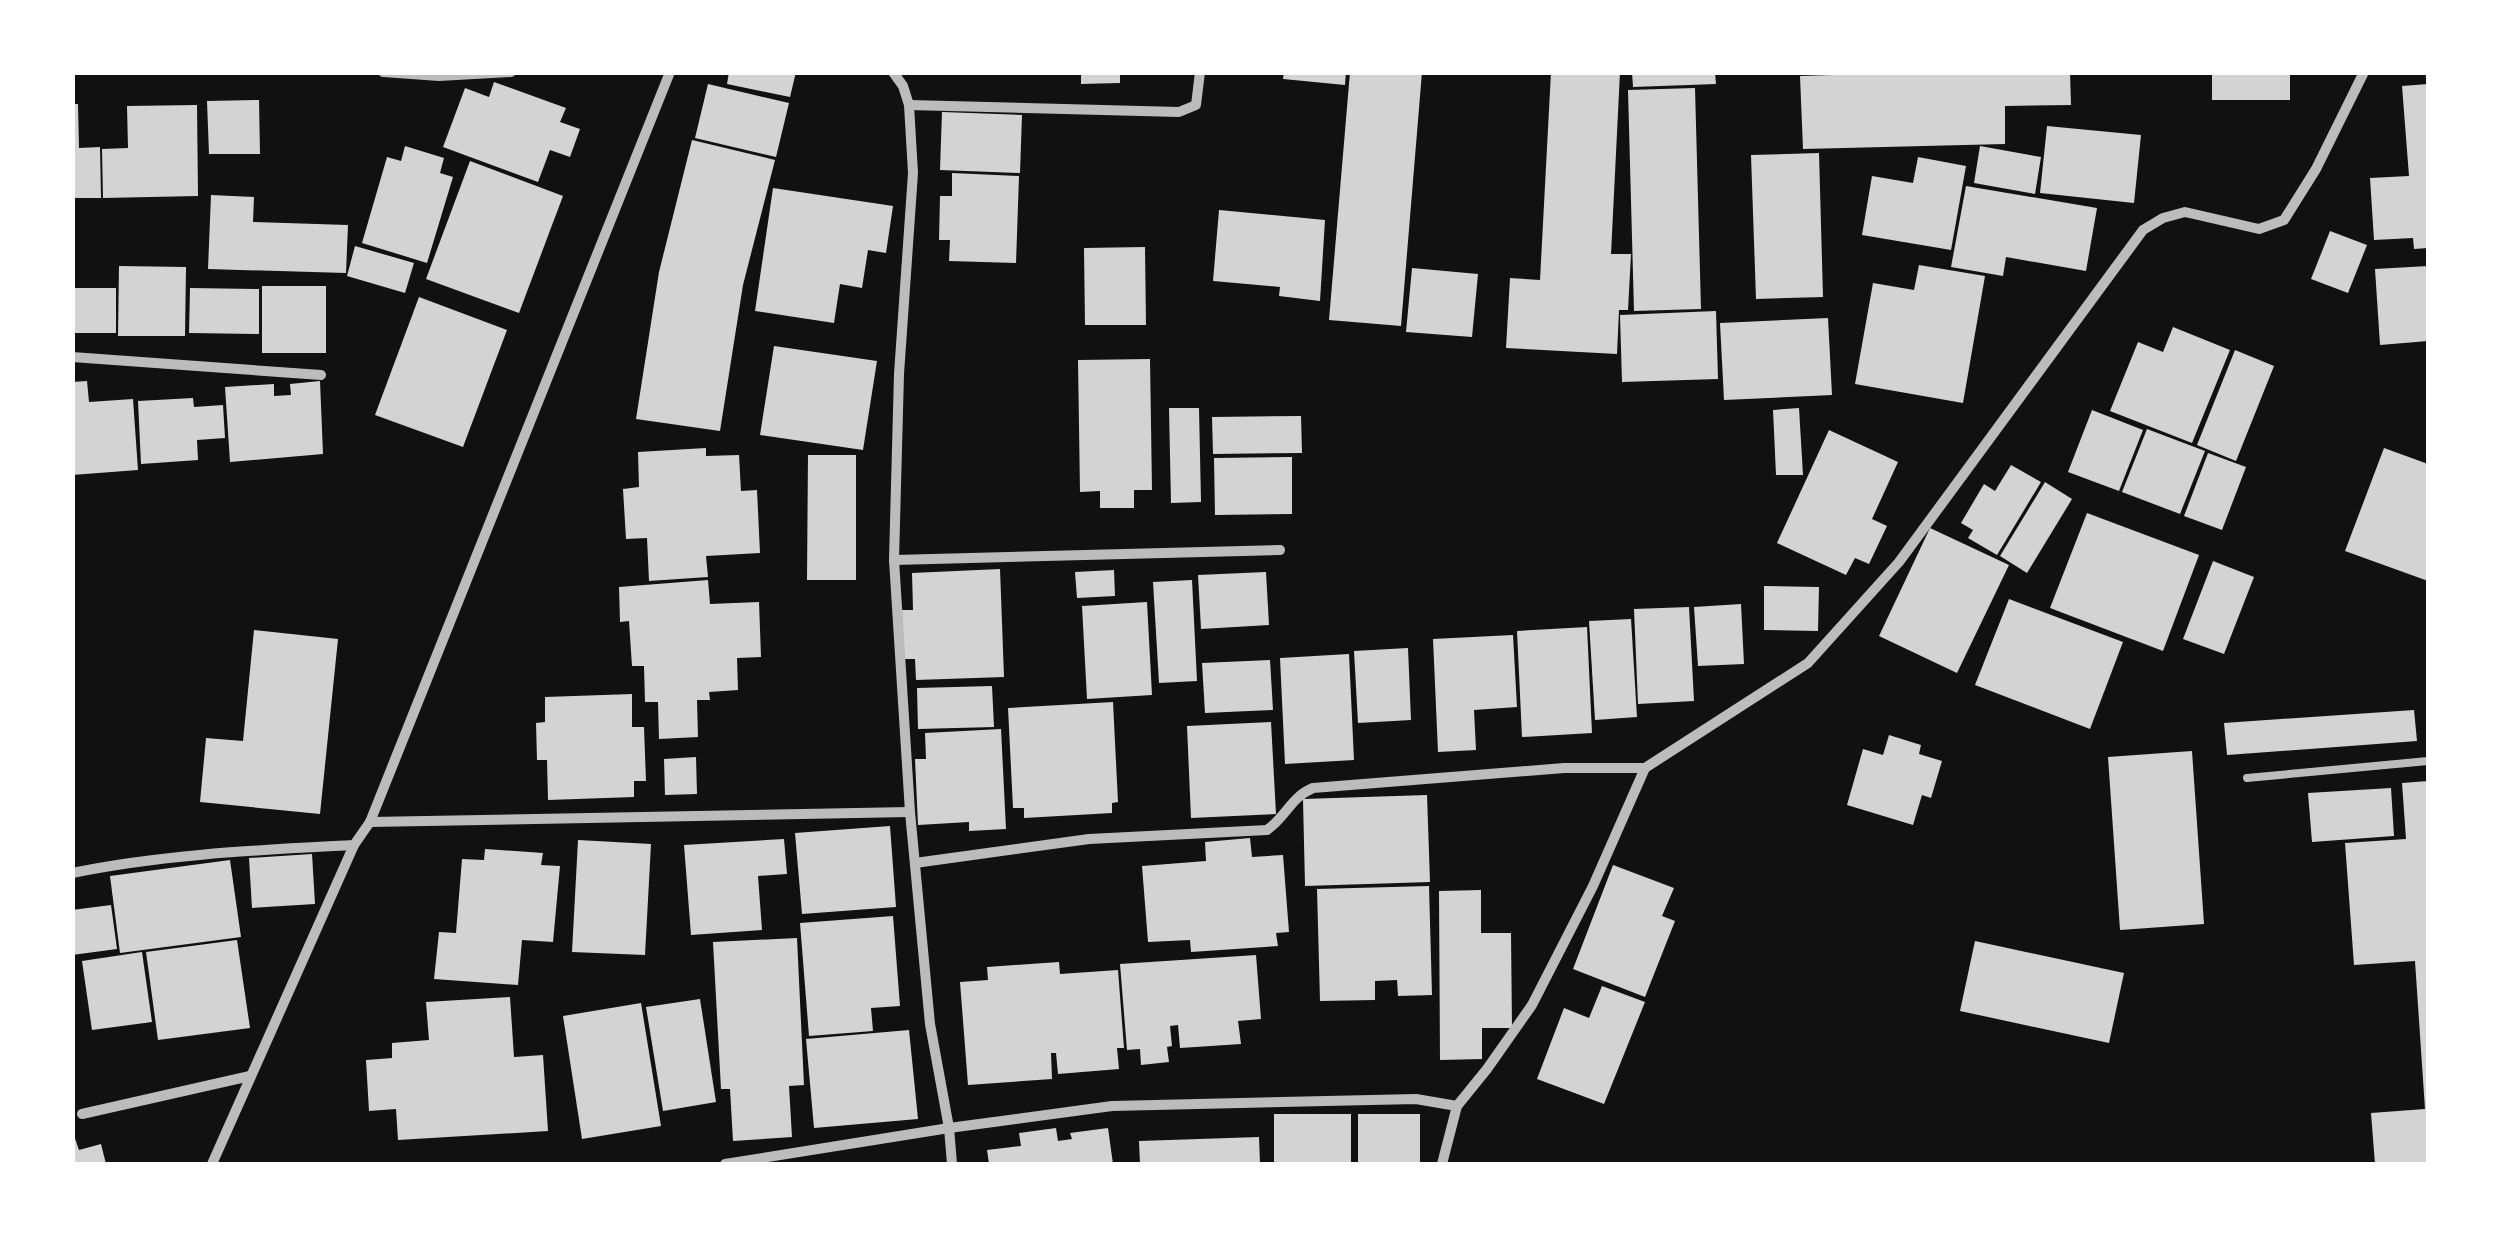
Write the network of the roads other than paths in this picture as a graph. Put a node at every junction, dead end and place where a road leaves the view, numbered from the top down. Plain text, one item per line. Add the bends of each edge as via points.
1 (383, 72) edge
2 (511, 72) edge
3 (670, 72) edge
4 (893, 72) edge
5 (1200, 72) edge
6 (2364, 72) edge
7 (909, 104) junction
8 (72, 357) edge
9 (320, 375) dead end
10 (1280, 550) dead end
11 (894, 560) junction
12 (2428, 760) edge
13 (1645, 768) junction
14 (2246, 778) dead end
15 (910, 812) junction
16 (370, 822) junction
17 (354, 845) junction
18 (916, 863) junction
19 (72, 874) edge
20 (250, 1076) junction
21 (1457, 1106) junction
22 (82, 1114) dead end
23 (949, 1128) junction
24 (212, 1164) edge
25 (725, 1164) edge
26 (952, 1164) edge
27 (1442, 1164) edge

1 - 2 street
3 - 16 street
4 - 7 street
5 - 7 street via 1196,104 1179,112
6 - 13 street via 2284,220 2259,229 2185,212 2144,230 1899,562 1808,664
7 - 11 street via 912,174
8 - 9 street
10 - 11 street
11 - 15 street
12 - 14 lane
13 - 18 street via 1313,788 1299,793 1267,830 1089,840
13 - 21 street via 1532,1005
15 - 16 street
15 - 18 street
16 - 17 street
17 - 19 street
17 - 20 street
18 - 23 street via 930,1024
20 - 22 street
20 - 24 street
21 - 23 street via 1416,1099 1112,1106
21 - 27 street
23 - 25 street
23 - 26 street

